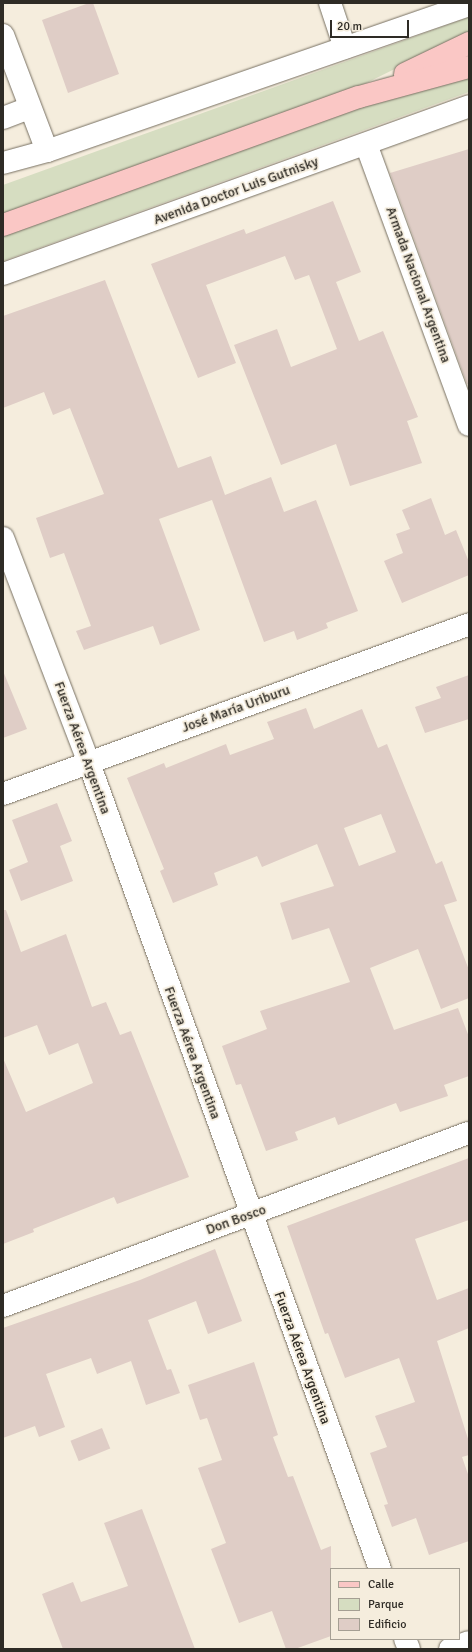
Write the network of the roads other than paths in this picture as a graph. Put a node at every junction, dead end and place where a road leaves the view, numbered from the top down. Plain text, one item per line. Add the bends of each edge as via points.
1 (330, 3) edge
2 (469, 5) edge
3 (3, 34) edge
4 (469, 43) edge
5 (346, 48) junction
6 (469, 67) edge
7 (359, 97) junction
8 (469, 106) edge
9 (29, 108) junction
10 (3, 118) edge
11 (366, 144) junction
12 (47, 151) junction
13 (3, 163) edge
14 (3, 225) edge
15 (3, 274) edge
16 (469, 425) edge
17 (3, 538) edge
18 (469, 624) edge
19 (88, 763) junction
20 (3, 794) edge
21 (469, 1133) edge
22 (250, 1215) junction
23 (3, 1306) edge
24 (380, 1568) edge
25 (469, 1642) edge
26 (450, 1649) edge

1 - 5 street
2 - 5 street
3 - 9 street
4 - 7 main road
5 - 12 street
6 - 7 main road
7 - 14 main road
8 - 11 street, Avenida Doctor Luis Gutnisky
9 - 10 street
9 - 12 street
11 - 15 street, Avenida Doctor Luis Gutnisky
11 - 16 street, Armada Nacional Argentina
12 - 13 street
17 - 19 street, Fuerza Aérea Argentina
18 - 19 street, José María Uriburu
19 - 20 street, José María Uriburu
19 - 22 street, Fuerza Aérea Argentina
21 - 22 street, Don Bosco
22 - 23 street, Don Bosco
22 - 24 street, Fuerza Aérea Argentina
25 - 26 street

